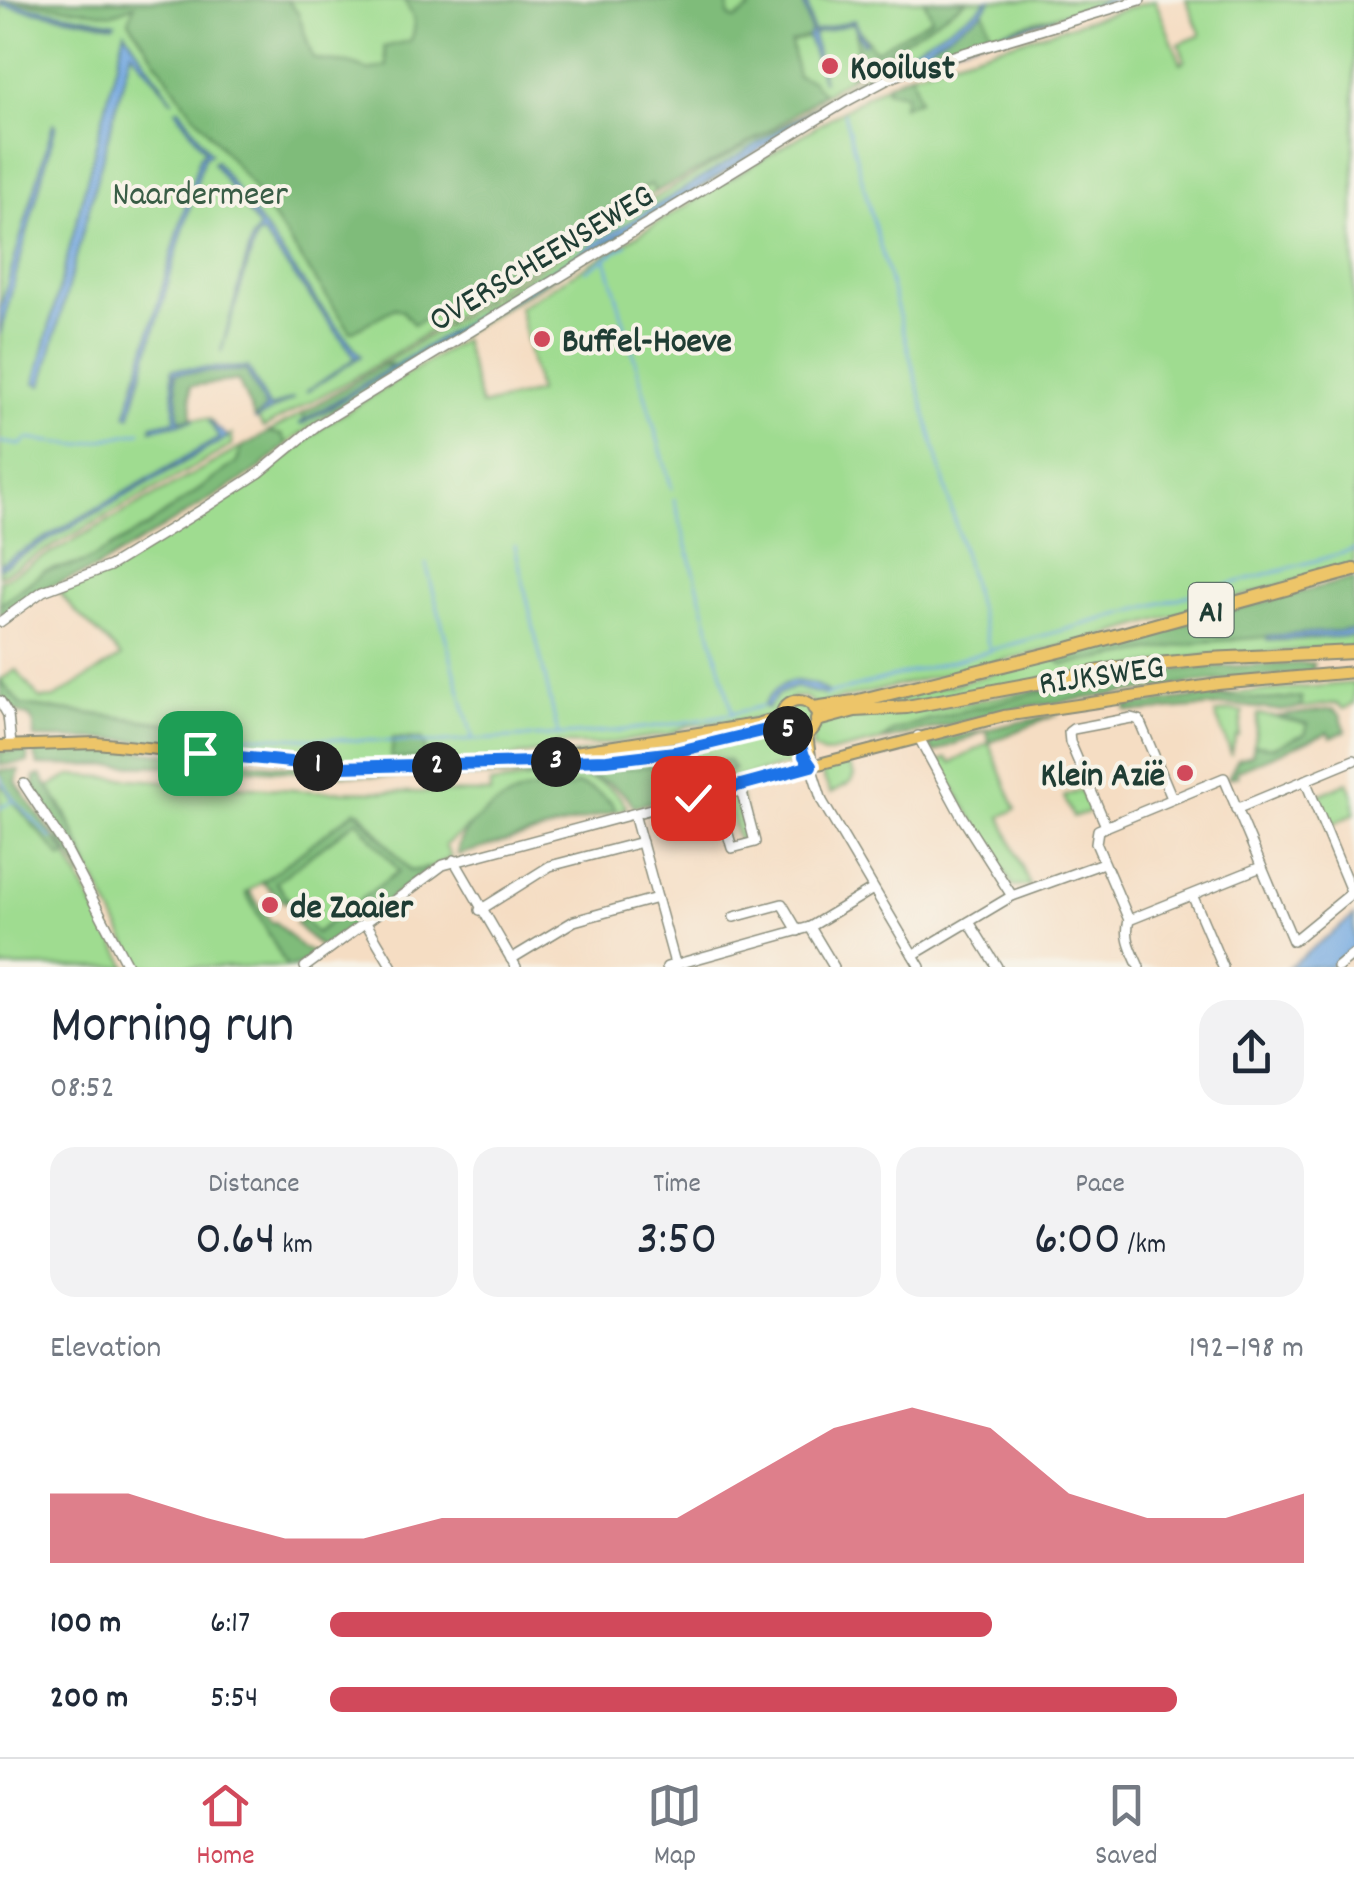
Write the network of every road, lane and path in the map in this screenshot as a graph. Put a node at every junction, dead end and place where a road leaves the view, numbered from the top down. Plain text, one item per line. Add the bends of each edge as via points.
1 (1140, 0) edge
2 (1354, 570) edge
3 (0, 622) edge
4 (1354, 652) edge
5 (1354, 672) edge
6 (0, 701) edge
7 (815, 714) junction
8 (782, 722) junction
9 (803, 735) junction
10 (918, 736) junction
11 (6, 745) edge
12 (1354, 760) edge
13 (811, 766) junction
14 (1305, 780) junction
15 (24, 784) dead end
16 (740, 785) junction
17 (716, 792) junction
18 (1172, 798) junction
19 (1236, 809) junction
20 (634, 814) junction
21 (1106, 826) junction
22 (642, 842) junction
23 (454, 860) junction
24 (1103, 863) junction
25 (1261, 867) junction
26 (1352, 883) edge
27 (873, 889) junction
28 (1012, 896) junction
29 (1194, 896) junction
30 (657, 898) junction
31 (480, 910) junction
32 (734, 917) dead end
33 (1130, 920) junction
34 (969, 922) junction
35 (366, 923) junction
36 (810, 927) junction
37 (798, 931) junction
38 (1354, 954) edge
39 (913, 955) junction
40 (513, 963) edge
41 (673, 966) edge
42 (128, 967) edge
43 (305, 967) edge
44 (392, 967) edge
45 (834, 967) edge
46 (920, 967) edge
47 (997, 967) edge
48 (1140, 967) edge
49 (1223, 967) edge
50 (1338, 967) edge

1 - 3 street, OVERSCHEENSEWEG via 890,78 316,426 203,510 110,566 43,591
2 - 7 highway, A1
4 - 7 highway, A1 via 1116,668 908,707
5 - 10 main road, RIJKSWEG via 1118,697
6 - 11 street via 8,715
7 - 8 main road via 805,701 792,701
7 - 9 main road
8 - 9 main road
8 - 11 main road via 512,763 340,767 96,743
9 - 13 main road
10 - 13 main road, RIJKSWEG
10 - 28 street
12 - 14 street
13 - 16 street
13 - 27 street via 822,801
14 - 19 street
14 - 26 street
15 - 42 street via 63,842
16 - 17 street
16 - 17 street via 755,842 732,848
17 - 20 street
18 - 19 street via 1224,778
18 - 21 street
18 - 21 street via 1139,720 1074,728 1070,742
19 - 25 street
20 - 22 street
20 - 23 street
21 - 24 street via 1095,835
22 - 30 street
22 - 31 street via 550,866
23 - 31 street
23 - 35 street
24 - 28 street
24 - 33 street
25 - 26 street via 1293,941 1348,896
25 - 29 street
27 - 36 street
27 - 39 street
28 - 34 street
29 - 33 street
29 - 49 street
30 - 40 street via 574,922
30 - 41 street
31 - 40 street
32 - 37 street via 782,904
33 - 48 street via 1128,941
34 - 39 street
34 - 47 street
35 - 43 street
35 - 44 street
36 - 37 street
36 - 45 street
37 - 41 street
38 - 50 street
39 - 46 street

